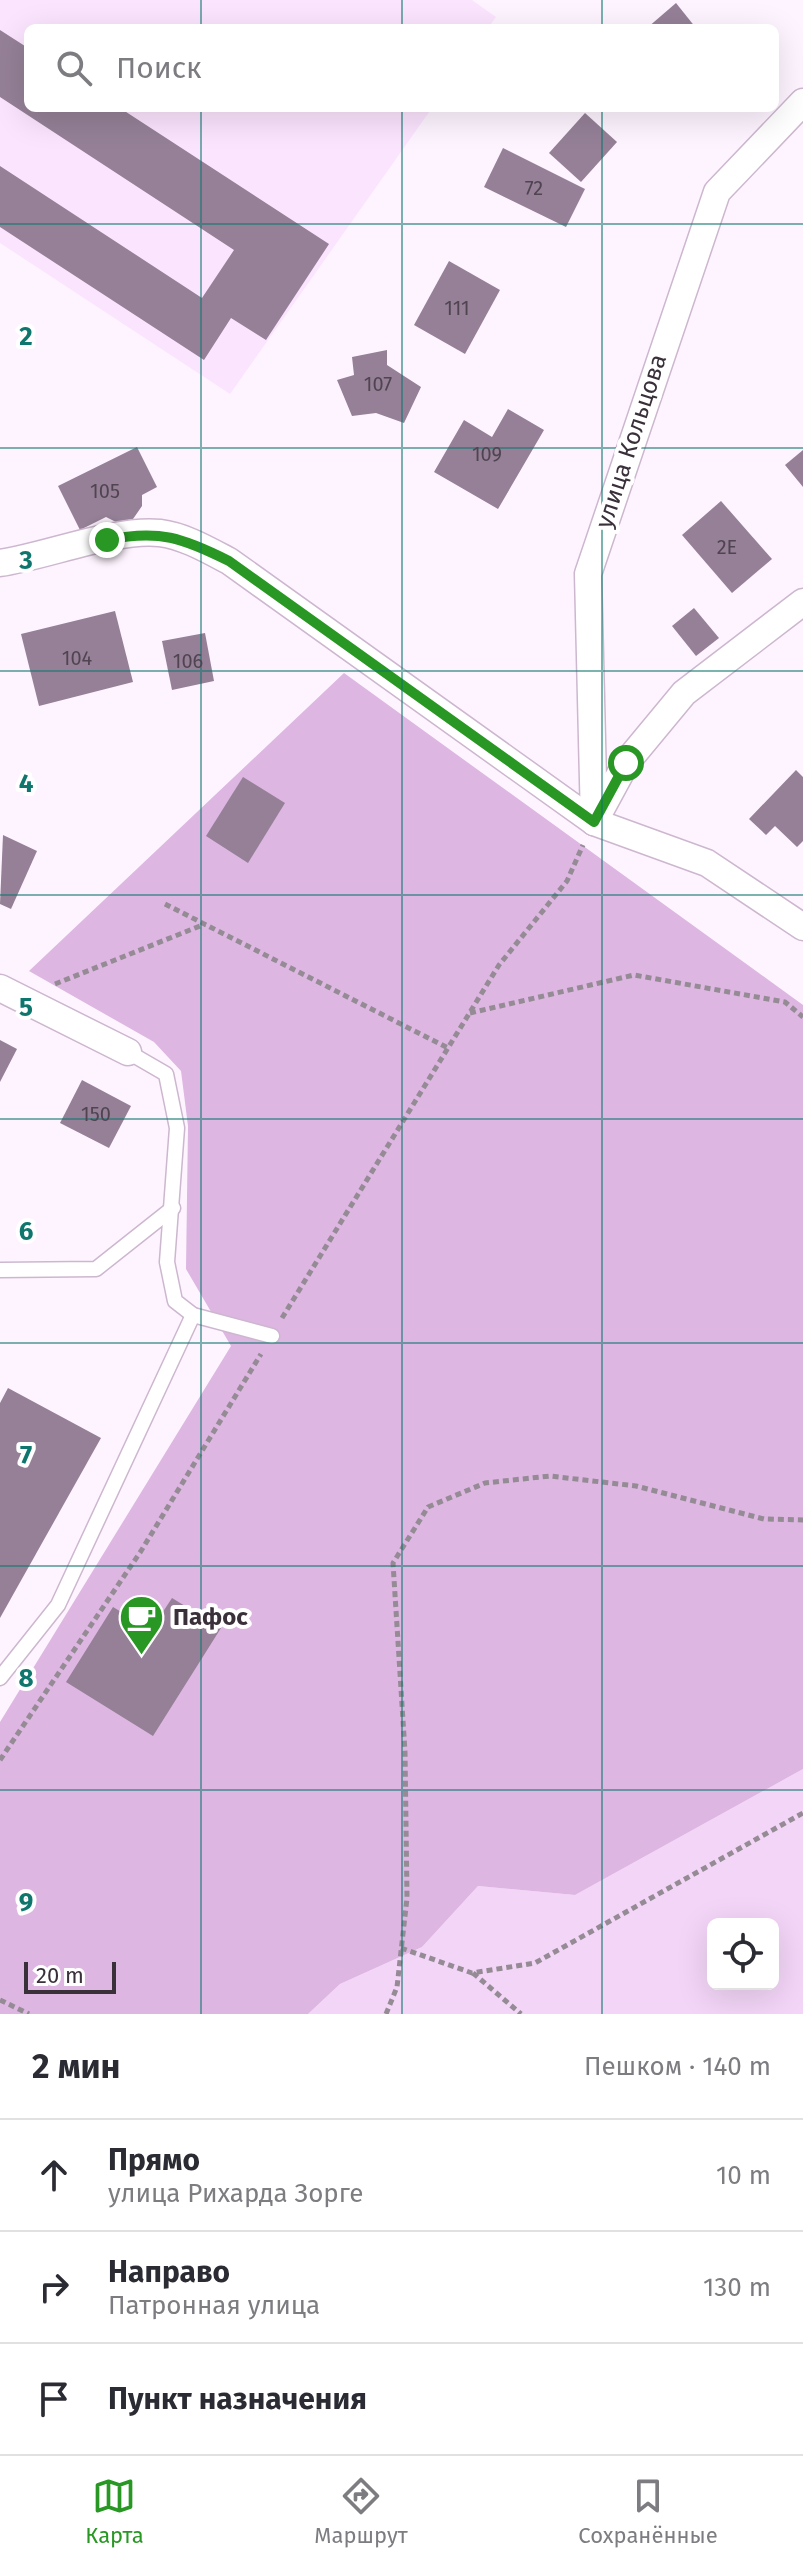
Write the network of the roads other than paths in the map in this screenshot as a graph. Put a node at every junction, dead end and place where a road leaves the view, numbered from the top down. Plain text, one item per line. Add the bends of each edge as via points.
1 (803, 102) edge
2 (0, 563) edge
3 (803, 602) edge
4 (594, 822) junction
5 (803, 927) edge
6 (10, 993) edge
7 (128, 1052) joint
8 (173, 1208) junction
9 (0, 1270) edge
10 (193, 1315) junction
11 (272, 1336) road end
12 (0, 1678) edge

1 - 4 street, улица Кольцова via 717,192 588,574
2 - 4 street via 132,535 160,533 192,542 229,561
3 - 4 street via 684,693 626,763
4 - 5 street via 707,863
6 - 7 street
7 - 8 lane via 166,1074 177,1128
8 - 9 lane via 96,1269
8 - 10 lane via 167,1262 175,1301
10 - 11 lane
10 - 12 lane via 58,1605

